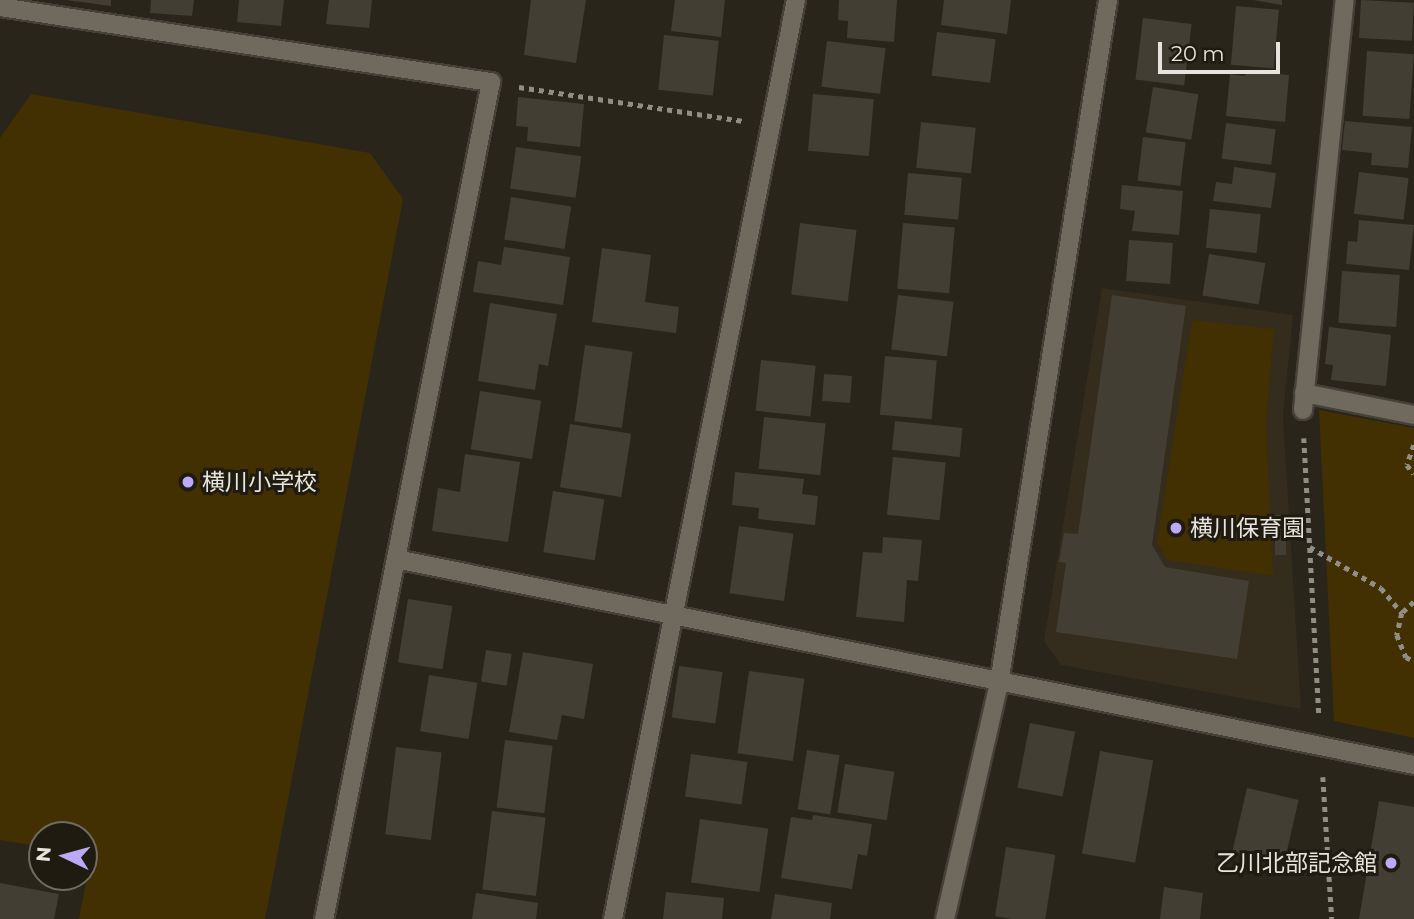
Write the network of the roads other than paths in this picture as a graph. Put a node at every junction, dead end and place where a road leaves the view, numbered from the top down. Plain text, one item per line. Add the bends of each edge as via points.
1 (796, 0) edge
2 (1108, 0) edge
3 (1345, 0) edge
4 (0, 7) edge
5 (1414, 415) edge
6 (396, 559) junction
7 (674, 614) junction
8 (999, 683) junction
9 (1414, 765) edge
10 (324, 919) edge
11 (613, 919) edge
12 (945, 919) edge

1 - 7 street
2 - 8 street
3 - 5 street via 1304,401
4 - 6 street via 491,82
6 - 7 street
6 - 10 street
7 - 8 street
7 - 11 street
8 - 9 street
8 - 12 street

